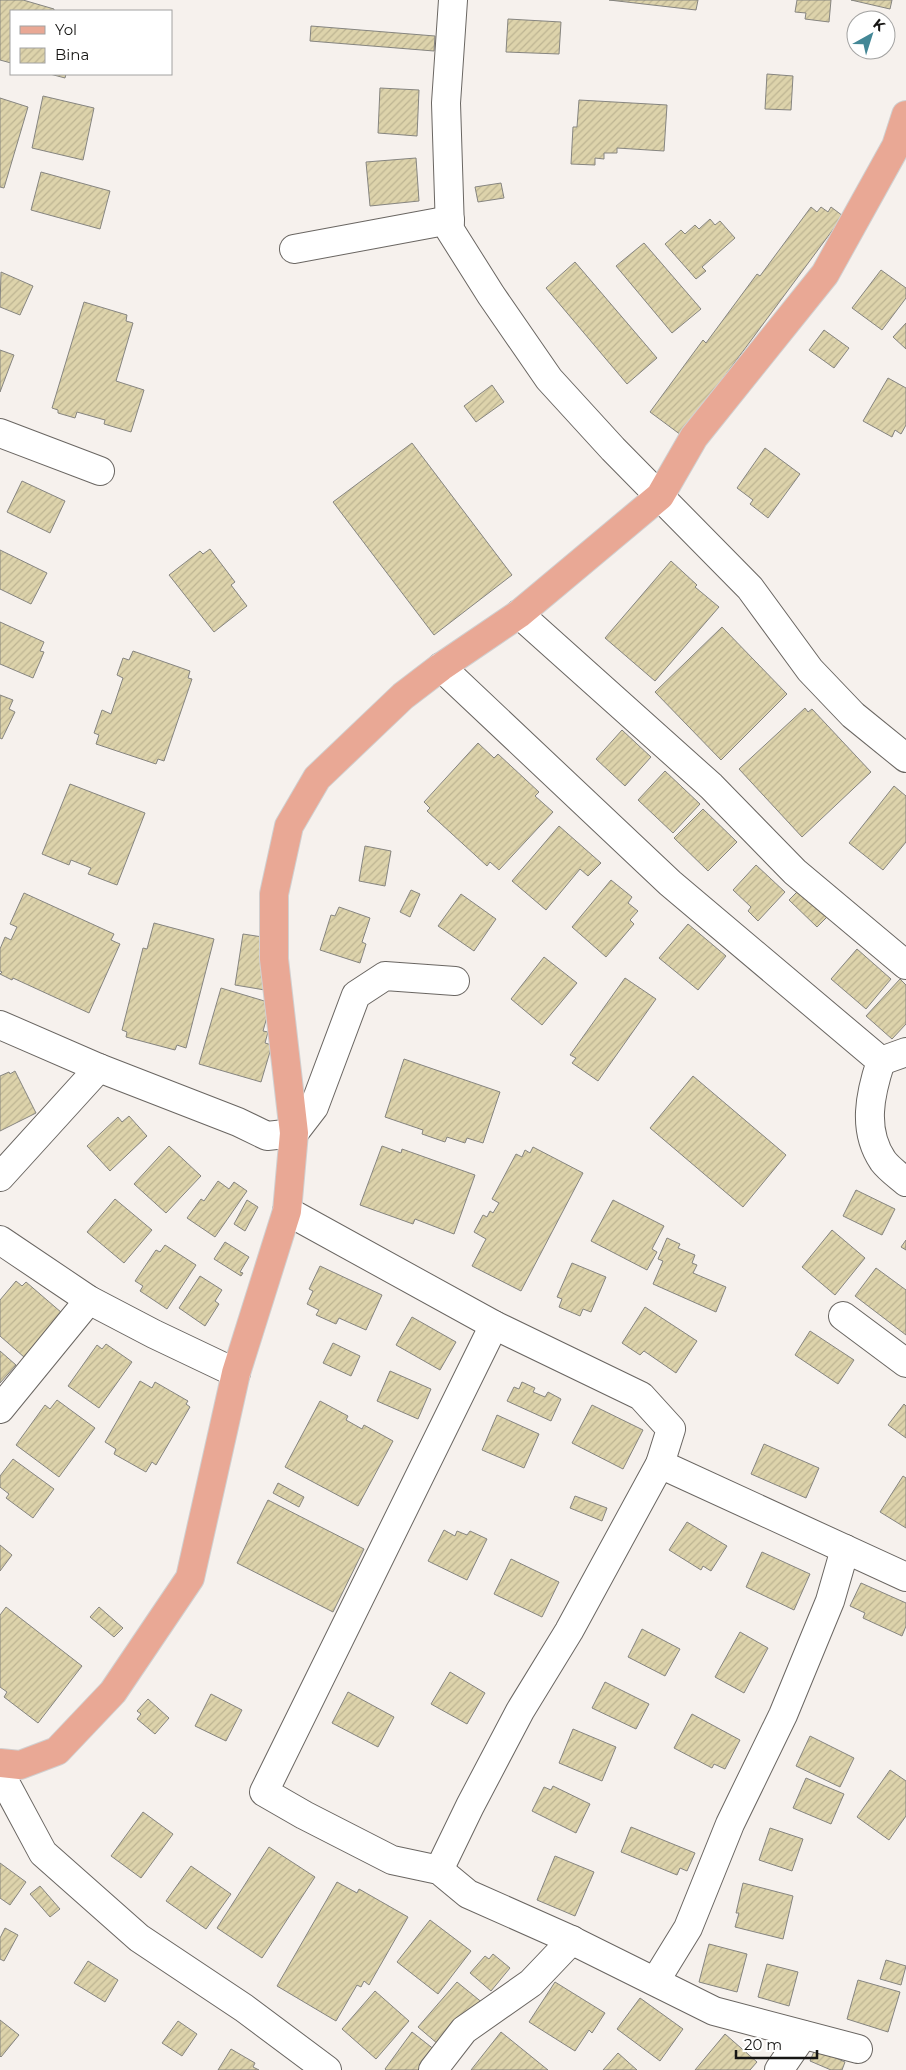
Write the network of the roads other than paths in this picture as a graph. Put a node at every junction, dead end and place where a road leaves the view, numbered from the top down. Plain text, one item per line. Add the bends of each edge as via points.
1 (453, 0) edge
2 (906, 116) edge
3 (901, 146) edge
4 (450, 220) junction
5 (294, 250) dead end
6 (0, 433) edge
7 (100, 471) dead end
8 (660, 496) junction
9 (519, 614) junction
10 (441, 667) junction
11 (906, 758) edge
12 (906, 965) edge
13 (455, 981) dead end
14 (0, 1025) edge
15 (894, 1057) edge
16 (99, 1068) junction
17 (294, 1133) junction
18 (0, 1177) edge
19 (906, 1182) edge
20 (287, 1212) junction
21 (0, 1240) edge
22 (89, 1300) junction
23 (843, 1316) dead end
24 (494, 1325) junction
25 (906, 1363) edge
26 (236, 1373) junction
27 (0, 1409) edge
28 (660, 1464) junction
29 (845, 1549) junction
30 (906, 1577) edge
31 (0, 1763) edge
32 (0, 1773) edge
33 (438, 1870) junction
34 (572, 1940) junction
35 (656, 1980) junction
36 (803, 2035) junction
37 (858, 2048) dead end
38 (327, 2070) edge
39 (433, 2070) edge
40 (779, 2070) edge

1 - 4 street via 446,104
2 - 3 main road
3 - 8 main road via 825,274 694,437
4 - 5 street
4 - 8 street via 450,230 549,379
6 - 7 street
8 - 9 main road
8 - 11 street via 750,588 810,670 853,715
9 - 10 main road
9 - 12 street via 710,786 795,872
10 - 15 street via 670,883
10 - 17 main road via 403,696 317,778 289,826 274,894 274,959
13 - 17 street via 385,976 356,995 314,1107
14 - 16 street
15 - 19 street via 875,1080 868,1118 874,1143 884,1162
16 - 17 street via 267,1136
16 - 18 street
17 - 20 main road
20 - 24 street
20 - 26 main road
21 - 22 street
22 - 26 street
22 - 27 street
23 - 25 street
24 - 28 street via 641,1396 671,1429
24 - 33 street via 264,1792 392,1860
26 - 31 main road via 190,1578 113,1692 57,1751 20,1765
28 - 29 street
28 - 33 street via 569,1631 520,1711
29 - 30 street
29 - 35 street via 830,1601 784,1715 730,1824 688,1928
32 - 38 street via 43,1853 139,1938 244,2008
33 - 34 street via 468,1894
34 - 35 street
34 - 39 street via 531,1983 464,2030
35 - 36 street via 714,2011
36 - 37 street
36 - 40 street

